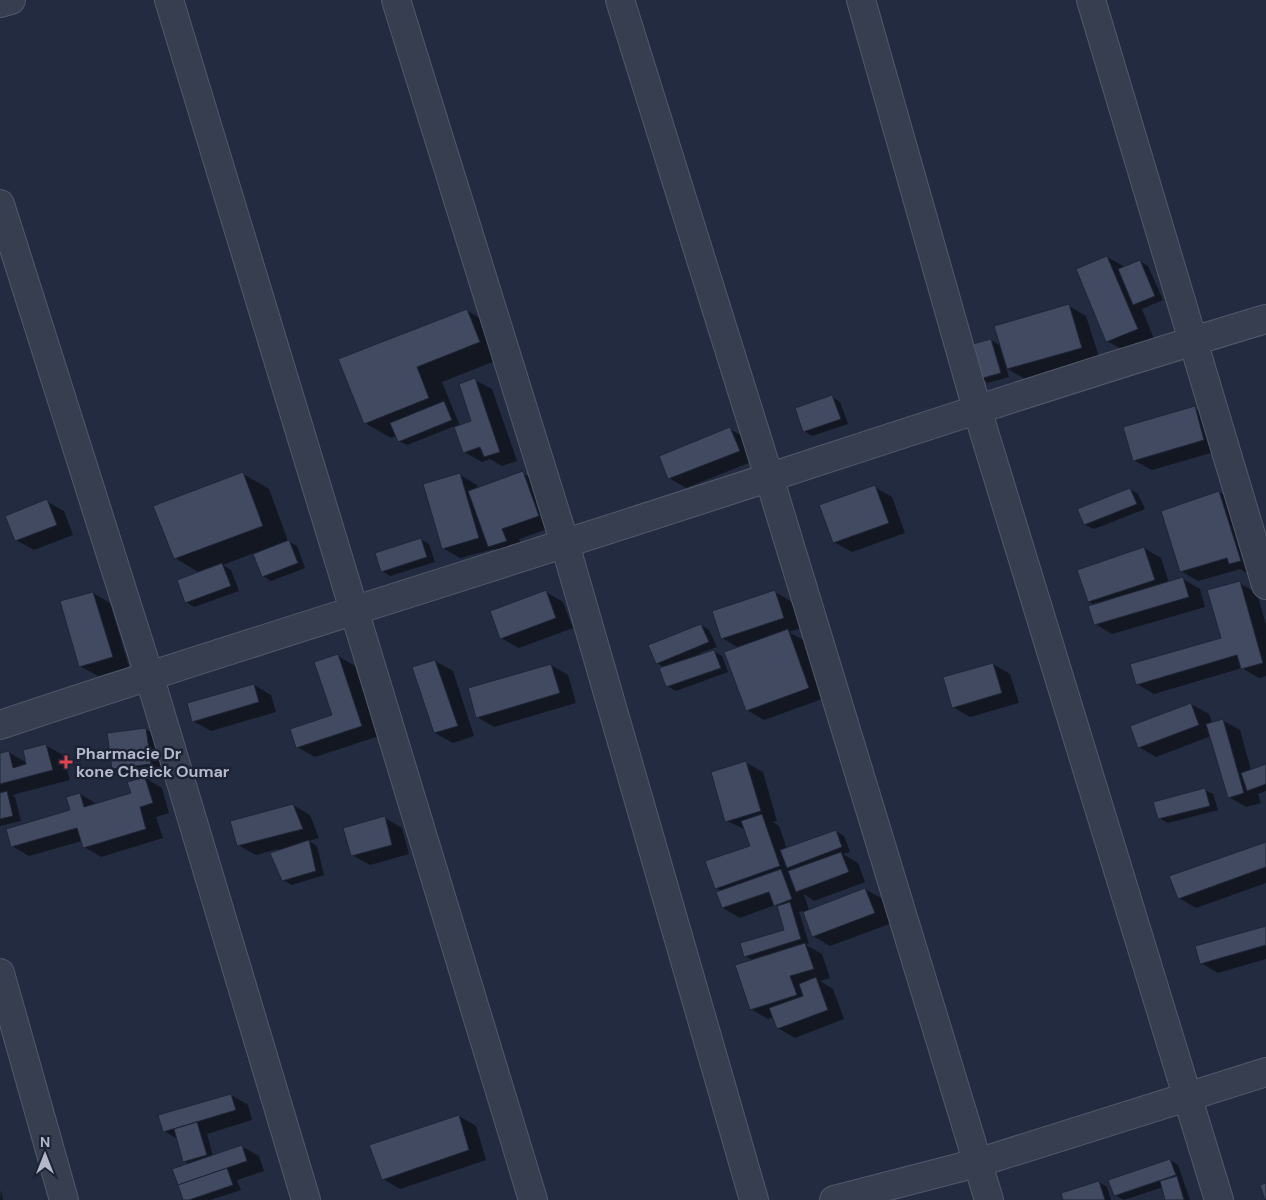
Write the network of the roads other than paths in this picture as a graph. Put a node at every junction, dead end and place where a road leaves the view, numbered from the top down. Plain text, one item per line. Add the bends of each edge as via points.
1 (11, 0) edge
2 (168, 0) edge
3 (396, 0) edge
4 (620, 0) edge
5 (861, 0) edge
6 (1091, 0) edge
7 (0, 3) edge
8 (0, 204) edge
9 (1266, 319) edge
10 (1192, 341) junction
11 (978, 409) junction
12 (769, 477) junction
13 (565, 544) junction
14 (1266, 585) edge
15 (354, 609) junction
16 (148, 675) junction
17 (0, 725) edge
18 (0, 973) edge
19 (1266, 1072) edge
20 (1187, 1097) junction
21 (978, 1163) junction
22 (64, 1200) edge
23 (306, 1200) edge
24 (533, 1200) edge
25 (754, 1200) edge
26 (834, 1200) edge
27 (989, 1200) edge
28 (1219, 1200) edge

1 - 7 street
2 - 15 street
3 - 13 street
4 - 12 street
5 - 11 street
6 - 10 street
8 - 16 street
9 - 10 street
10 - 11 street
10 - 14 street
11 - 12 street
11 - 20 street
12 - 13 street
12 - 21 street
13 - 15 street
13 - 25 street
15 - 16 street
15 - 24 street
16 - 17 street
16 - 23 street
18 - 22 street
19 - 20 street
20 - 21 street
20 - 28 street
21 - 26 street
21 - 27 street

